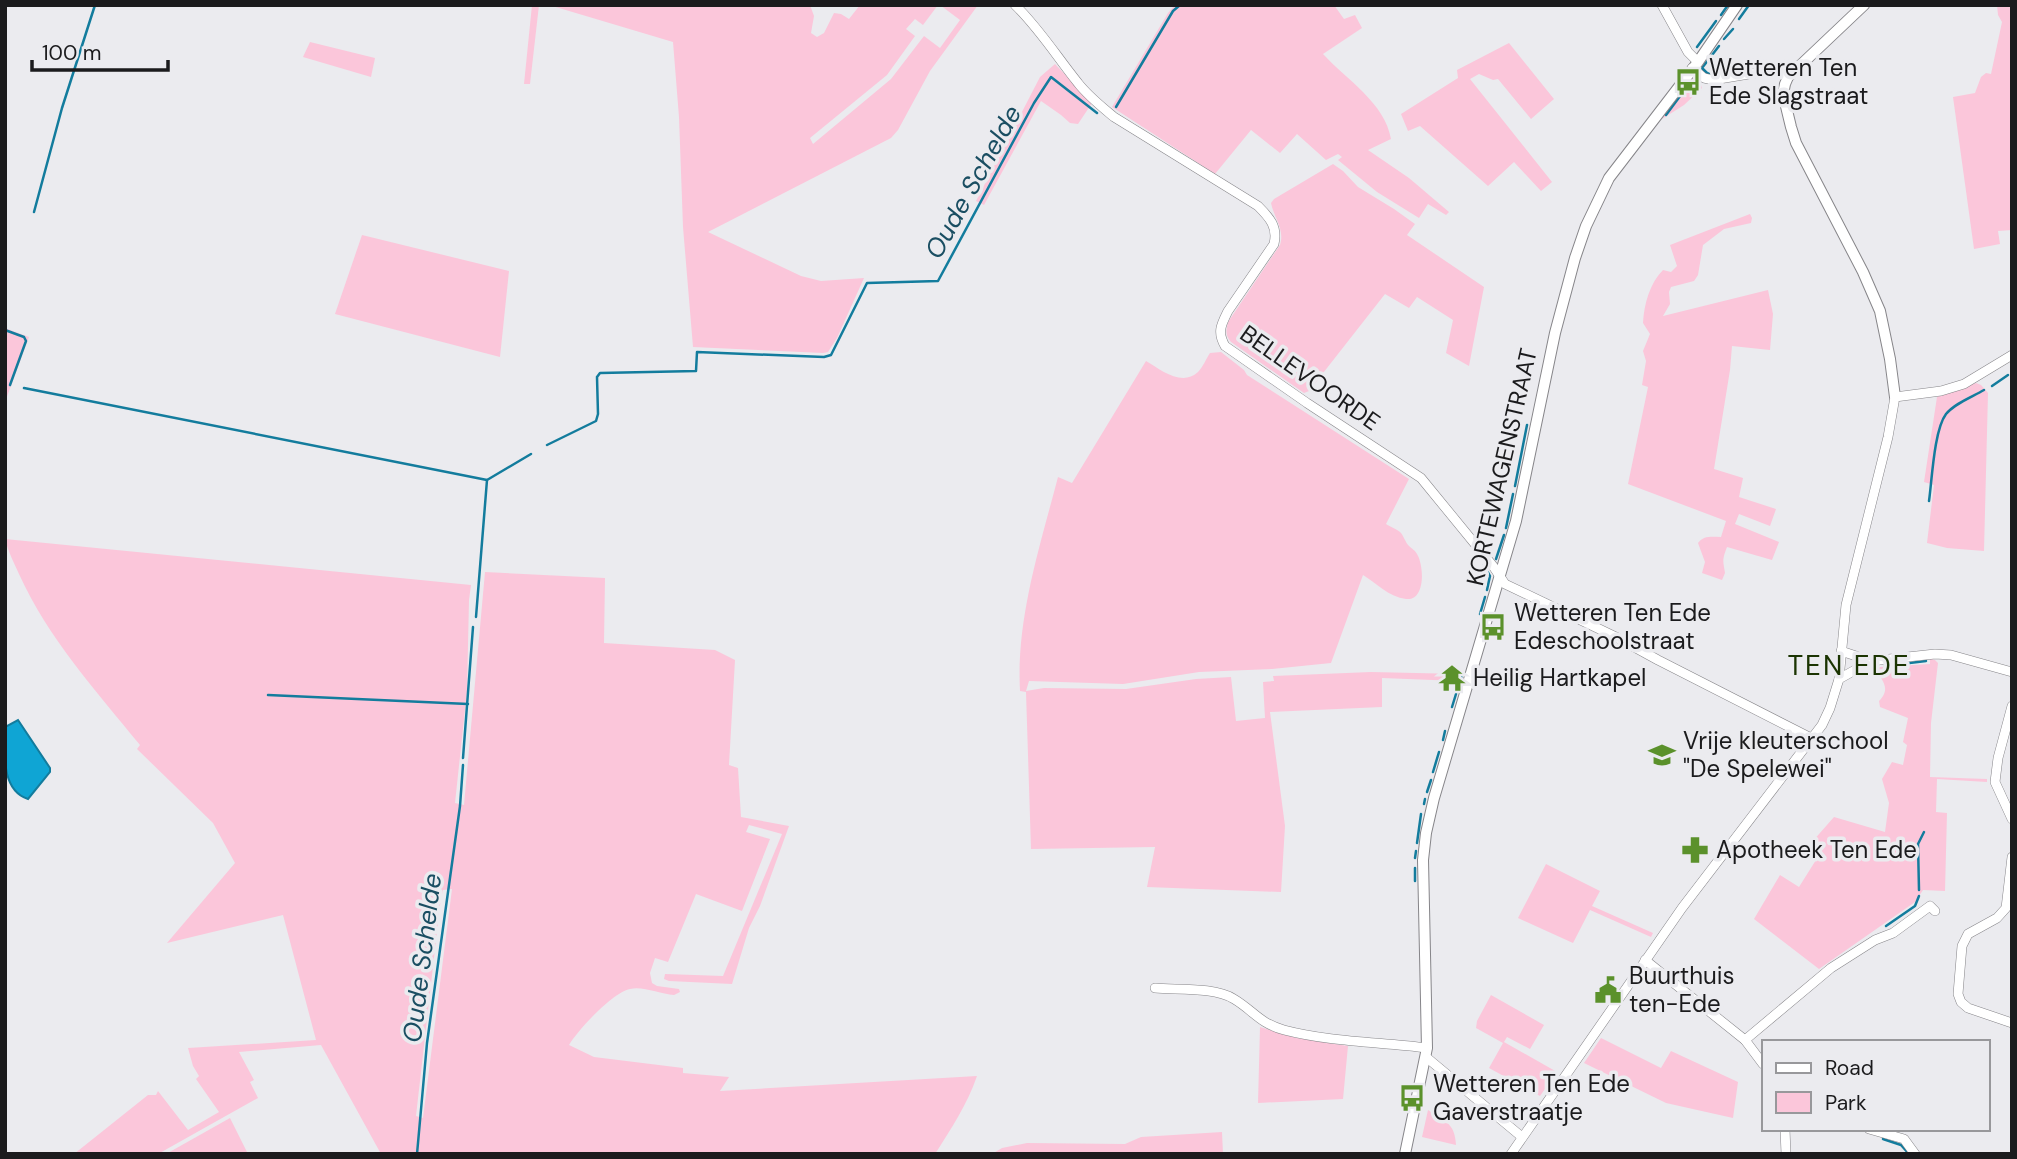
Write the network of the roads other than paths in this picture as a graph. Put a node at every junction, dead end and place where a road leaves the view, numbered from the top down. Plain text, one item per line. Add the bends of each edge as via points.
1 (1015, 5) edge
2 (1662, 5) edge
3 (1737, 5) edge
4 (1864, 5) edge
5 (1695, 65) junction
6 (1788, 77) junction
7 (2012, 355) edge
8 (1895, 397) junction
9 (1500, 576) junction
10 (1841, 652) junction
11 (1871, 661) junction
12 (2012, 672) edge
13 (1839, 678) junction
14 (2012, 706) edge
15 (1811, 738) junction
16 (2012, 819) edge
17 (2012, 857) edge
18 (1935, 911) dead end
19 (1645, 960) junction
20 (1155, 988) dead end
21 (2012, 1023) edge
22 (1745, 1040) junction
23 (1426, 1053) junction
24 (1762, 1063) edge
25 (1785, 1131) edge
26 (1875, 1131) edge
27 (1522, 1137) junction
28 (1405, 1154) edge
29 (1511, 1154) edge
30 (1786, 1154) edge
31 (1915, 1154) edge

1 - 9 street, BELLEVOORDE via 1080,85 1114,117 1258,206 1272,222 1274,244 1222,323 1220,336 1225,346 1421,478
2 - 5 street
3 - 5 street, KORTEWAGENSTRAAT
4 - 6 street
5 - 6 street via 1704,78 1713,80 1773,70
5 - 9 street, KORTEWAGENSTRAAT via 1609,178 1594,205 1560,311 1521,500
6 - 8 street via 1784,101 1796,143 1880,311
7 - 8 street via 1964,384
8 - 10 street via 1846,605
9 - 15 street, BELLEVOORDE via 1505,584
9 - 23 street, KORTEWAGENSTRAAT via 1426,833
10 - 11 street
10 - 13 street
11 - 12 street via 1951,655
11 - 13 street
13 - 15 street via 1830,708
14 - 16 street via 1995,782
15 - 19 street
17 - 21 street via 2006,908 1968,934 1962,946 1958,994 1968,1008
18 - 22 street via 1930,906 1831,968
19 - 22 street
19 - 27 street
20 - 23 street via 1214,992 1233,998 1264,1023 1284,1030
22 - 24 street
23 - 27 street
23 - 28 street, KORTEWAGENSTRAAT
25 - 30 street
26 - 31 street via 1904,1139
27 - 29 street

